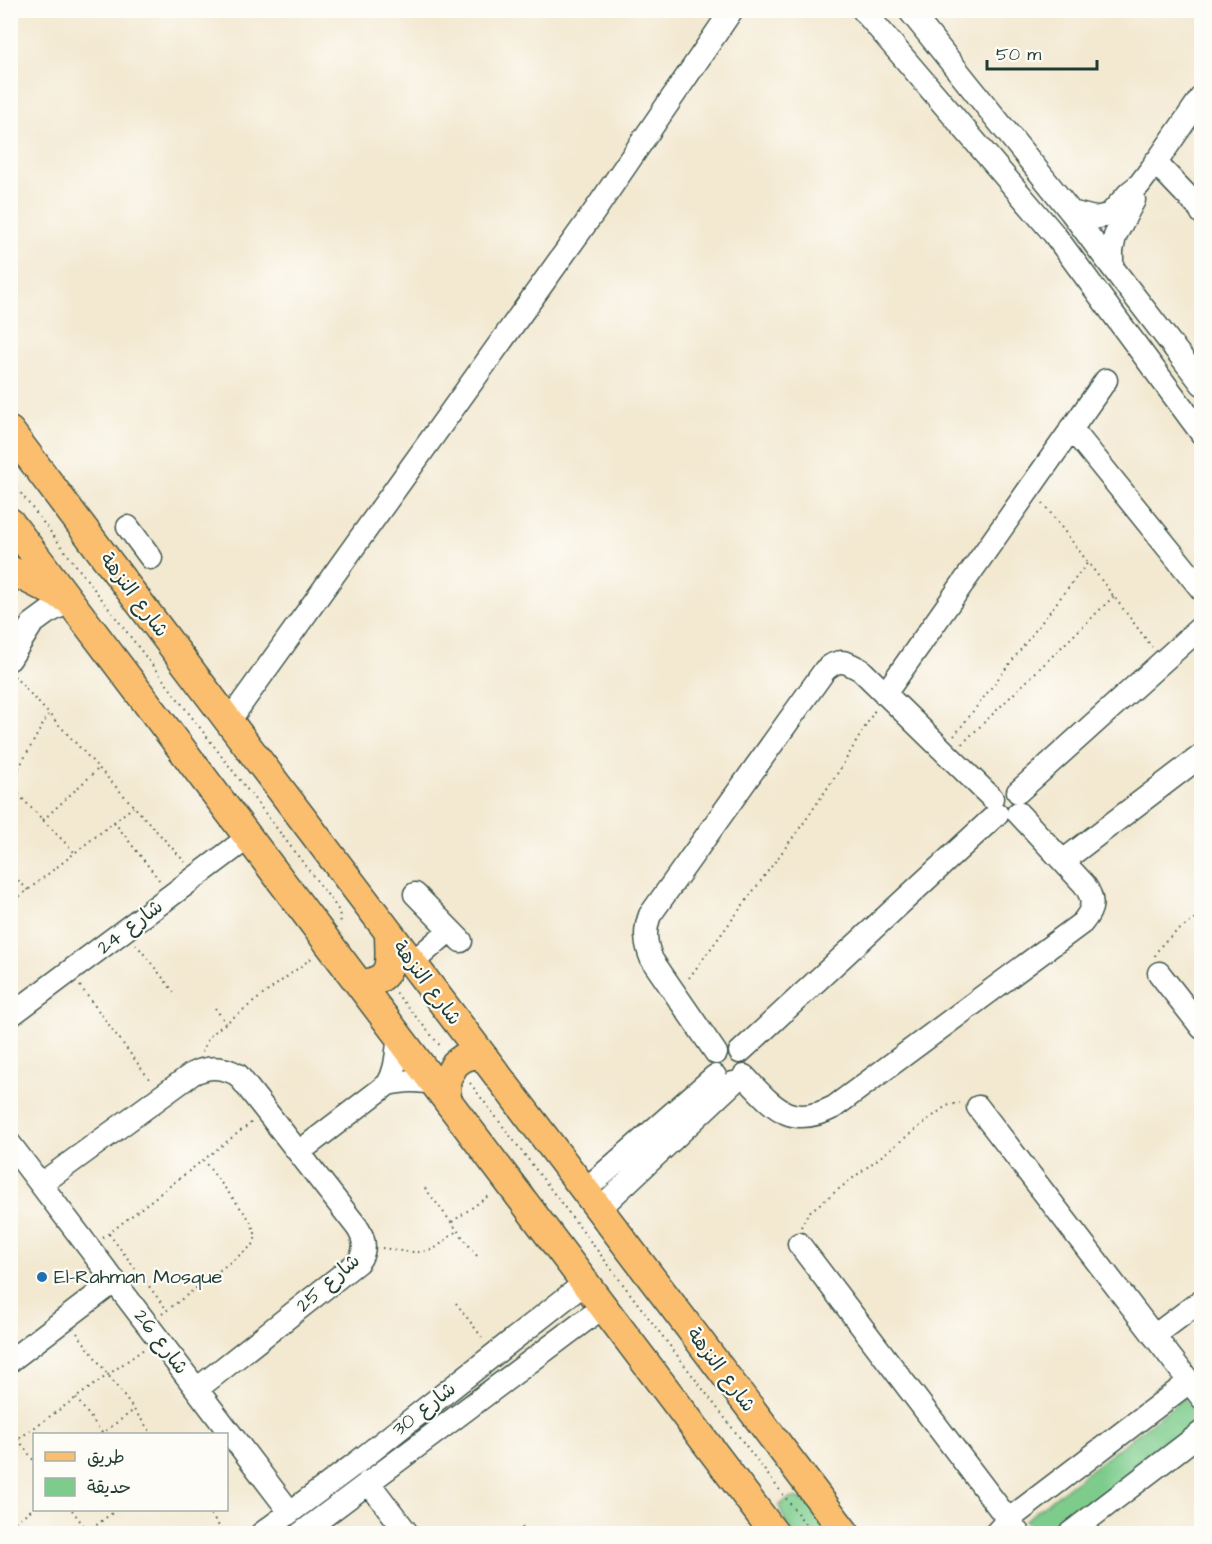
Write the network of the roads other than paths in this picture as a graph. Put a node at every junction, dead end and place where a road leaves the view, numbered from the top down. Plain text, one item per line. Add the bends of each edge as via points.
1 (732, 10) edge
2 (863, 10) edge
3 (909, 10) edge
4 (1202, 96) edge
5 (1155, 162) junction
6 (1139, 185) junction
7 (1071, 212) junction
8 (1202, 213) edge
9 (1112, 267) junction
10 (1106, 380) dead end
11 (1202, 384) edge
12 (1071, 428) junction
13 (10, 431) edge
14 (1202, 434) edge
15 (10, 522) edge
16 (104, 555) junction
17 (151, 558) dead end
18 (10, 570) edge
19 (1202, 590) edge
20 (70, 601) junction
21 (1202, 607) edge
22 (1202, 615) edge
23 (1202, 626) edge
24 (10, 659) edge
25 (885, 694) junction
26 (229, 721) junction
27 (1202, 755) edge
28 (1006, 804) junction
29 (249, 837) junction
30 (1063, 861) junction
31 (415, 894) dead end
32 (389, 933) junction
33 (413, 962) junction
34 (1159, 973) road end
35 (372, 981) junction
36 (10, 1016) edge
37 (410, 1028) junction
38 (1202, 1028) edge
39 (740, 1052) junction
40 (716, 1053) junction
41 (482, 1055) junction
42 (731, 1078) junction
43 (388, 1084) junction
44 (442, 1092) junction
45 (978, 1107) road end
46 (10, 1144) edge
47 (299, 1152) junction
48 (18, 1169) edge
49 (41, 1184) junction
50 (592, 1200) junction
51 (799, 1244) road end
52 (578, 1274) junction
53 (115, 1281) junction
54 (1202, 1300) edge
55 (603, 1307) junction
56 (547, 1313) junction
57 (565, 1336) junction
58 (1154, 1336) junction
59 (10, 1361) edge
60 (197, 1389) junction
61 (1196, 1390) edge
62 (1202, 1432) edge
63 (369, 1482) junction
64 (290, 1512) junction
65 (1007, 1529) edge
66 (261, 1533) edge
67 (300, 1533) edge
68 (408, 1533) edge
69 (775, 1533) edge
70 (846, 1533) edge
71 (1069, 1533) edge

1 - 26 street via 594,212
2 - 14 street via 1054,234
3 - 7 street
4 - 5 street
5 - 6 street
5 - 8 street
6 - 7 street via 1104,216 1094,218
6 - 9 street via 1115,236
7 - 9 street
9 - 11 street
10 - 12 street
12 - 19 street
12 - 25 street
13 - 16 main road, شارع النزهة
15 - 20 main road
16 - 17 street via 131,531
16 - 26 main road, شارع النزهة
18 - 20 main road
20 - 24 street via 32,624
20 - 29 main road
21 - 22 street
23 - 28 street
25 - 28 street
25 - 40 street via 861,670 846,662 831,664 650,915 646,947 652,960
26 - 32 main road, شارع النزهة
27 - 30 street
28 - 30 street
28 - 39 street
29 - 35 main road
29 - 36 street, شارع 24
30 - 42 street via 1090,893 1092,904 1082,923 834,1107 804,1117 788,1114
31 - 33 street via 455,935
32 - 33 main road, شارع النزهة
32 - 35 main road via 388,969
33 - 41 main road, شارع النزهة
34 - 38 street
35 - 37 main road
37 - 43 street
37 - 44 main road
39 - 40 street via 728,1048
39 - 42 street via 745,1056 747,1070
40 - 42 street via 711,1065
41 - 44 main road via 472,1055 455,1064
41 - 50 main road, شارع النزهة
42 - 50 street
43 - 44 street via 428,1082
43 - 47 street
44 - 52 main road
45 - 58 street
46 - 48 street, شارع 26
47 - 49 street, شارع 25 via 238,1075 210,1067 161,1095
47 - 60 street, شارع 25 via 362,1235 362,1257
48 - 49 street, شارع 26
49 - 53 street, شارع 26
50 - 70 main road, شارع النزهة
51 - 65 street
52 - 55 main road
52 - 56 street, شارع 30
53 - 59 street
53 - 60 street, شارع 26
54 - 58 street
55 - 57 street, شارع 30
55 - 69 main road
56 - 57 street
56 - 64 street, شارع 30
57 - 63 street, شارع 30
58 - 61 street
60 - 64 street, شارع 26
61 - 65 street
62 - 71 street
63 - 67 street, شارع 30
63 - 68 street
64 - 66 street, شارع 30

